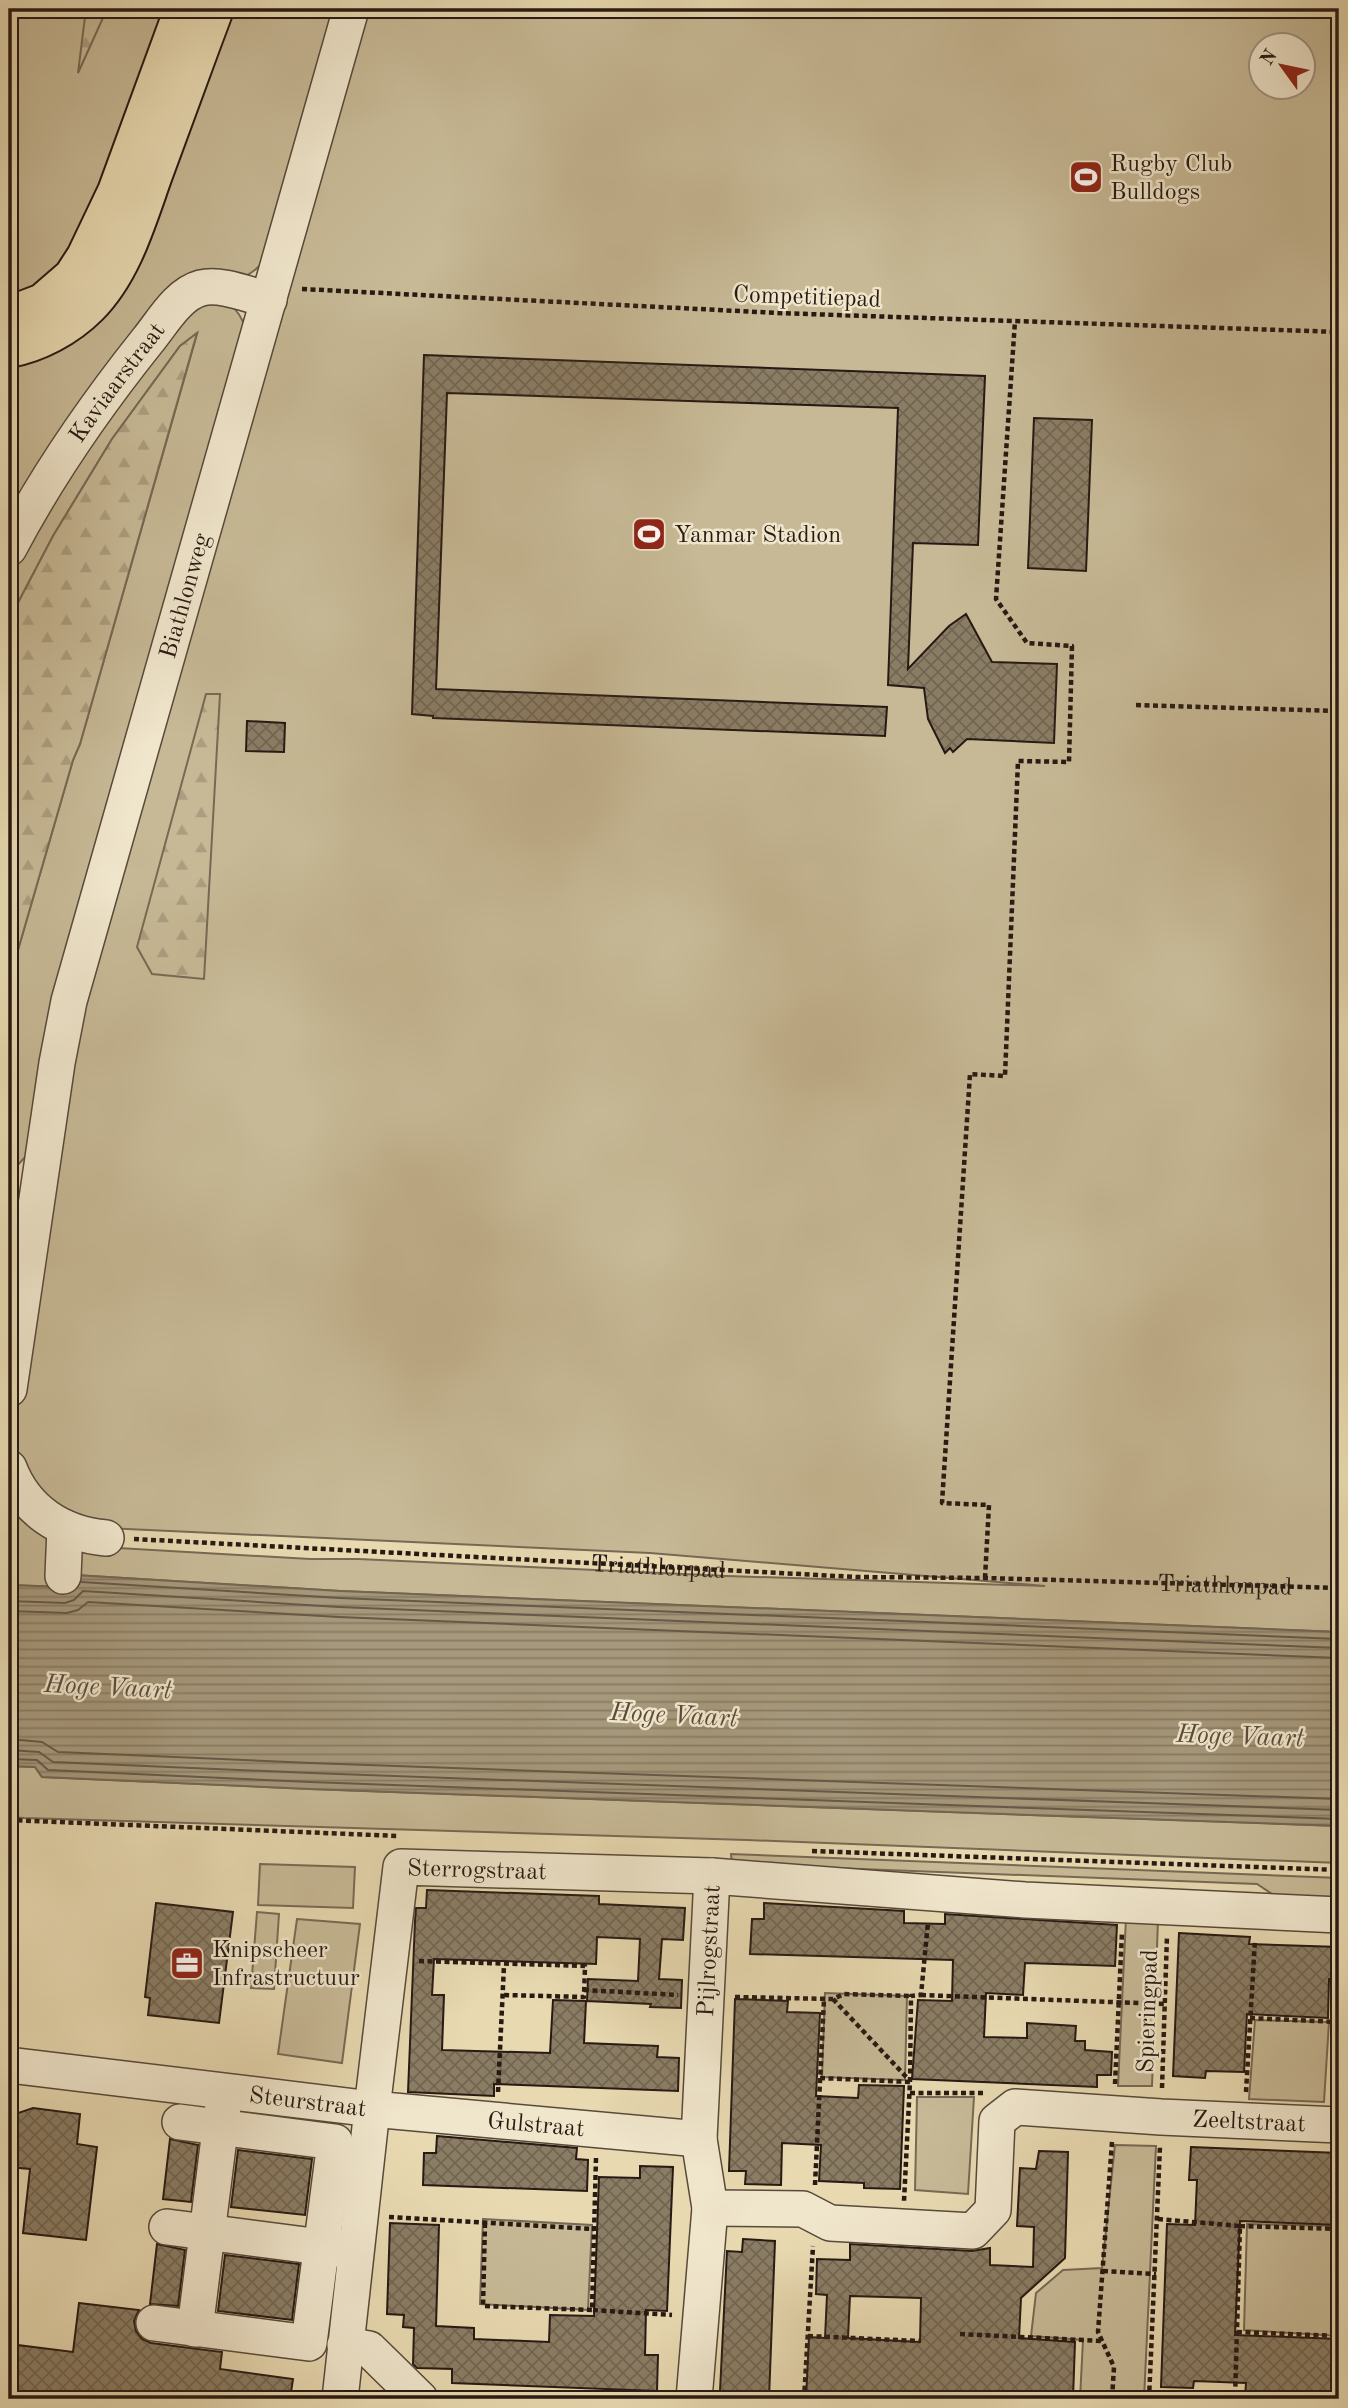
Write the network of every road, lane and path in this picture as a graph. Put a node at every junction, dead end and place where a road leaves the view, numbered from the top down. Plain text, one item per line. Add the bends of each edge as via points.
1 (184, 9) edge
2 (214, 9) edge
3 (351, 9) edge
4 (271, 291) junction
5 (9, 316) edge
6 (1014, 321) junction
7 (1339, 332) edge
8 (9, 348) edge
9 (9, 548) edge
10 (1136, 705) dead end
11 (1339, 711) edge
12 (24, 1187) edge
13 (9, 1389) edge
14 (9, 1468) edge
15 (65, 1528) junction
16 (106, 1538) joint
17 (63, 1576) dead end
18 (985, 1578) junction
19 (1339, 1588) edge
20 (712, 1876) junction
21 (931, 1893) junction
22 (1123, 1904) junction
23 (1168, 1906) junction
24 (1257, 1911) junction
25 (1339, 1915) edge
26 (390, 1960) junction
27 (504, 1965) junction
28 (584, 1990) junction
29 (503, 1995) junction
30 (921, 1995) junction
31 (706, 1996) junction
32 (911, 1996) junction
33 (824, 1999) junction
34 (833, 1999) junction
35 (1119, 2003) junction
36 (1165, 2004) junction
37 (1250, 2018) junction
38 (1339, 2022) edge
39 (9, 2065) edge
40 (820, 2078) junction
41 (910, 2082) junction
42 (225, 2091) junction
43 (910, 2093) junction
44 (372, 2109) junction
45 (1009, 2112) junction
46 (1114, 2114) junction
47 (1161, 2117) junction
48 (497, 2120) junction
49 (1244, 2121) junction
50 (180, 2122) dead end
51 (1339, 2125) edge
52 (221, 2127) junction
53 (596, 2130) junction
54 (699, 2139) junction
55 (709, 2208) junction
56 (903, 2212) dead end
57 (360, 2215) junction
58 (815, 2216) junction
59 (1158, 2219) junction
60 (485, 2223) junction
61 (1240, 2226) junction
62 (167, 2227) dead end
63 (1339, 2228) edge
64 (594, 2229) junction
65 (207, 2232) junction
66 (322, 2247) junction
67 (356, 2252) junction
68 (1102, 2271) junction
69 (1156, 2274) junction
70 (592, 2311) junction
71 (701, 2316) junction
72 (154, 2323) dead end
73 (195, 2329) junction
74 (1237, 2332) junction
75 (960, 2334) dead end
76 (808, 2336) junction
77 (1339, 2336) edge
78 (920, 2341) dead end
79 (1102, 2341) junction
80 (345, 2345) junction
81 (340, 2399) edge
82 (420, 2399) edge
83 (694, 2399) edge
84 (804, 2399) edge
85 (1112, 2399) edge
86 (1149, 2399) edge
87 (1235, 2399) edge

1 - 5 highway via 117,192 86,257 43,303
2 - 8 highway via 111,275 71,321
3 - 4 street, Biathlonweg
4 - 6 path, Competitiepad via 297,288
4 - 9 street, Kaviaarstraat via 199,288 181,300 72,442
4 - 12 street, Biathlonweg via 69,1001
6 - 7 path, Competitiepad
6 - 18 path via 996,599 1027,643 1072,646 1069,762 1017,761 1005,1076 970,1074 942,1503 989,1505
10 - 11 path
12 - 13 street
14 - 15 street via 34,1508
15 - 16 street
15 - 17 street
16 - 18 path, Triathlonpad via 856,1577
18 - 19 path, Triathlonpad
20 - 21 street, Pijlrogstraat
20 - 26 street, Sterrogstraat via 401,1867
20 - 31 street, Pijlrogstraat
21 - 22 street, Pijlrogstraat
21 - 30 path
22 - 23 street, Pijlrogstraat
22 - 35 path
23 - 24 street, Pijlrogstraat
23 - 36 path, Spieringpad
24 - 25 street, Pijlrogstraat
24 - 37 path
26 - 27 path
26 - 44 street, Sterrogstraat
27 - 28 path via 585,1966
27 - 29 path
28 - 29 path via 584,1997
28 - 31 path
29 - 48 path
30 - 32 path
30 - 35 path
31 - 33 path
31 - 54 street, Pijlrogstraat
32 - 34 path via 844,1994
32 - 41 path
33 - 34 path
33 - 40 path
34 - 41 path
35 - 36 path
35 - 46 path
36 - 47 path, Spieringpad
37 - 38 path
37 - 49 path
39 - 42 street, Steurstraat
40 - 41 path
40 - 58 path
41 - 43 path
42 - 44 street, Steurstraat
42 - 52 street, Steurstraat
43 - 45 path via 995,2093
43 - 56 path
44 - 48 street, Gulstraat
44 - 57 street, Steurstraat
45 - 46 street, Zeeltstraat via 1015,2107
45 - 58 street via 998,2121 993,2210 973,2231 830,2223
46 - 47 street, Zeeltstraat
46 - 68 path
47 - 49 street, Zeeltstraat
47 - 59 path, Spieringpad
48 - 53 street, Gulstraat
49 - 51 street, Zeeltstraat
50 - 52 street, Steurstraat
52 - 65 street, Steurstraat
52 - 66 street, Steurstraat via 335,2142
53 - 54 street, Gulstraat
53 - 64 path
54 - 55 street, Pijlrogstraat
55 - 58 street via 803,2210
55 - 71 street, Pijlrogstraat
57 - 60 path
57 - 67 street, Steurstraat
58 - 76 path
59 - 61 path
59 - 69 path, Spieringpad
60 - 64 path
60 - 70 path via 483,2306
61 - 63 path
61 - 74 path
62 - 65 street
64 - 70 path
65 - 66 street
65 - 73 street, Steurstraat
66 - 67 street
66 - 73 street, Steurstraat via 309,2343
67 - 80 street, Steurstraat
68 - 69 path
68 - 79 path via 1098,2332
69 - 86 path, Spieringpad
70 - 71 path
71 - 83 street, Pijlrogstraat
72 - 73 street, Steurstraat
74 - 77 path
74 - 87 path
75 - 79 path
76 - 78 path
76 - 84 path
79 - 85 path via 1114,2367
80 - 81 street, Steurstraat
80 - 82 street via 369,2349

